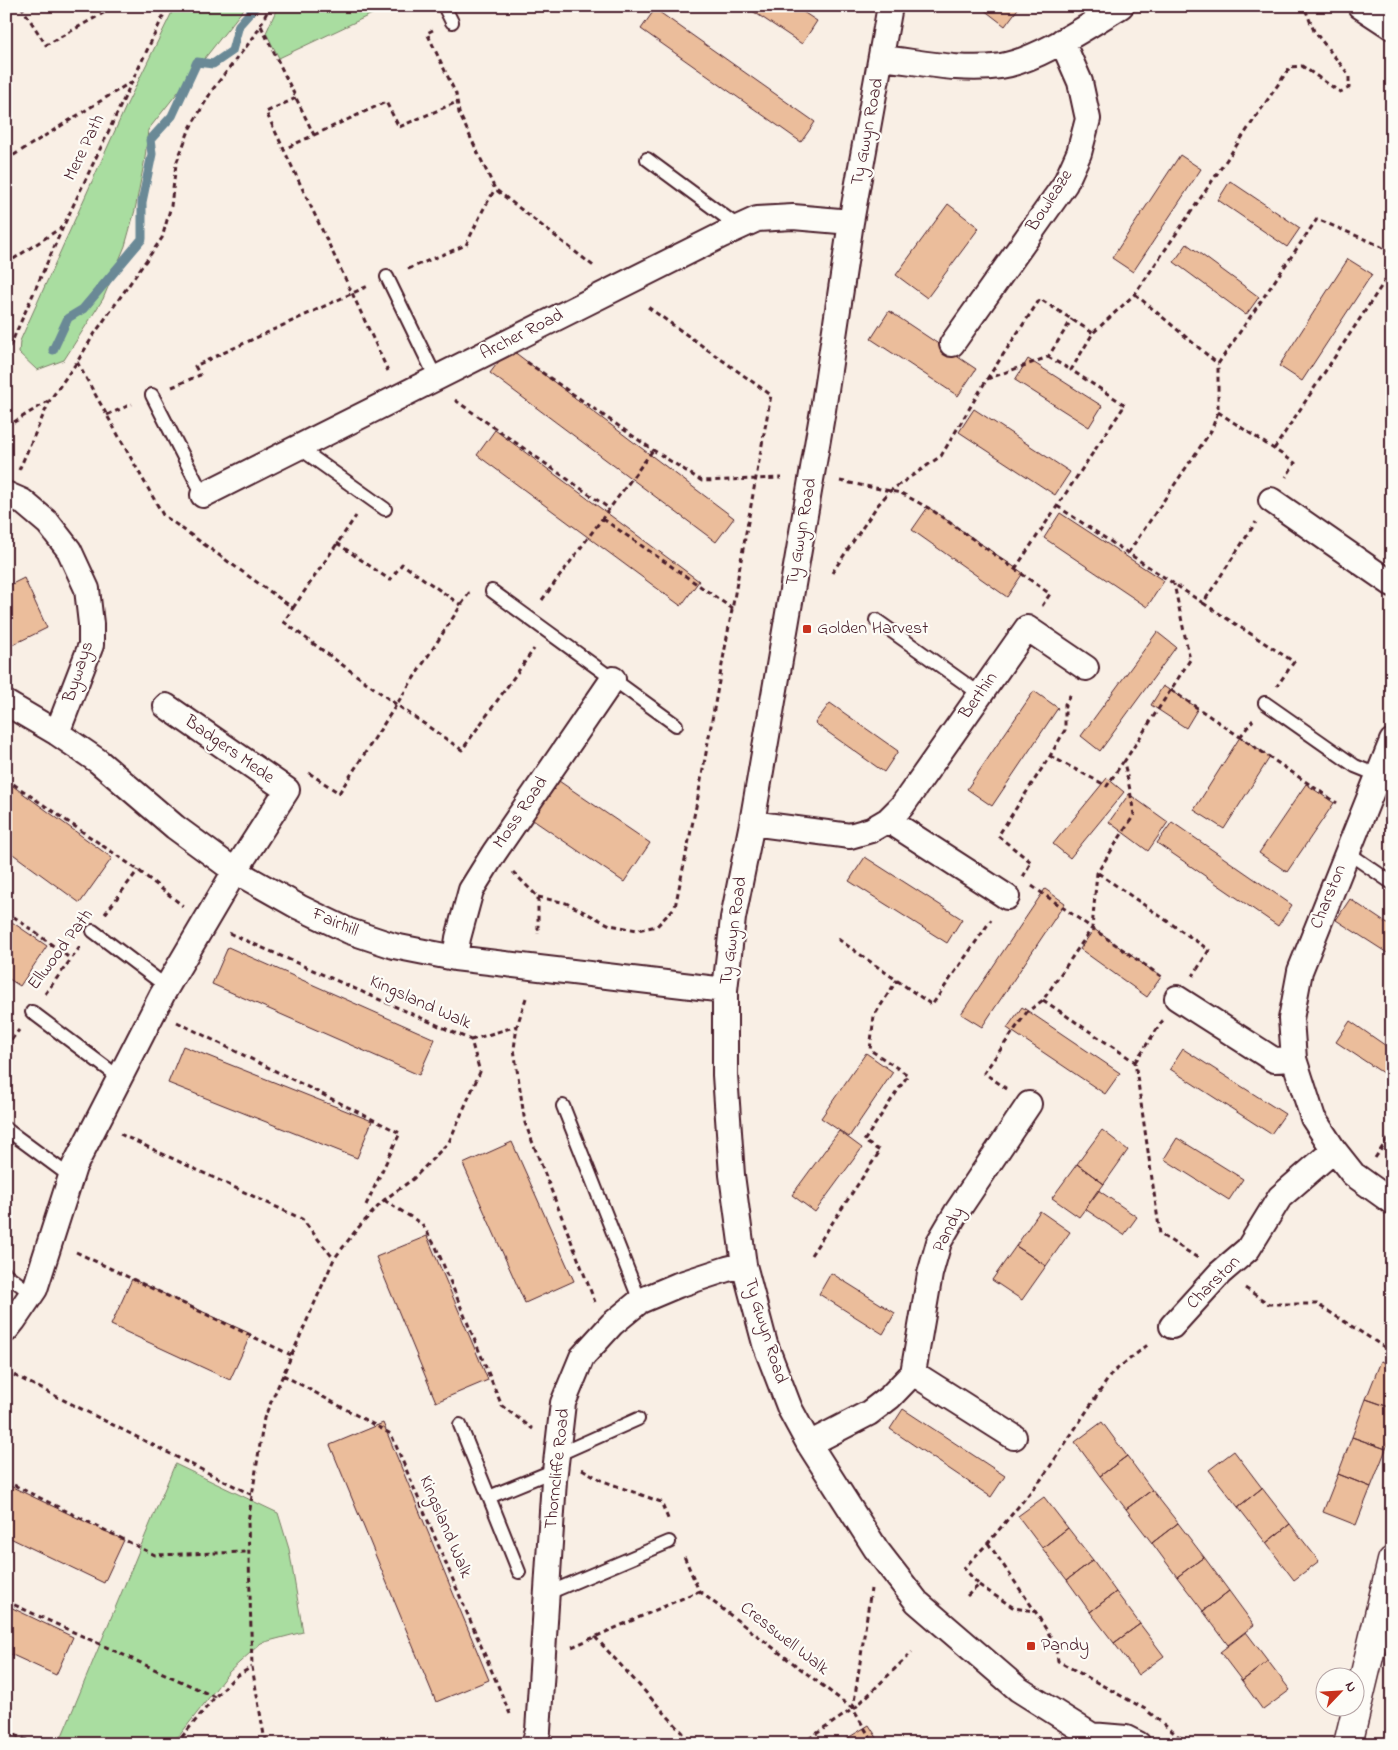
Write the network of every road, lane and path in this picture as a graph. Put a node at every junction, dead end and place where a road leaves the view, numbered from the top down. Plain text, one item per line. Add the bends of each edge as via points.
1 (21, 6) edge
2 (116, 6) edge
3 (168, 6) edge
4 (270, 6) edge
5 (444, 6) edge
6 (890, 6) edge
7 (1121, 6) edge
8 (1304, 6) edge
9 (1360, 6) edge
10 (452, 22) joint
11 (260, 25) junction
12 (1392, 27) edge
13 (1062, 41) junction
14 (882, 58) junction
15 (132, 82) junction
16 (296, 98) junction
17 (457, 102) junction
18 (314, 135) junction
19 (284, 149) junction
20 (647, 159) dead end
21 (6, 160) edge
22 (495, 189) junction
23 (851, 222) junction
24 (63, 227) junction
25 (739, 227) junction
26 (1392, 253) edge
27 (6, 264) edge
28 (1392, 270) edge
29 (387, 277) junction
30 (619, 286) junction
31 (352, 293) junction
32 (1135, 294) junction
33 (1072, 319) junction
34 (1093, 333) junction
35 (952, 344) dead end
36 (502, 345) junction
37 (6, 355) edge
38 (1048, 357) junction
39 (77, 362) junction
40 (1218, 364) junction
41 (1071, 370) junction
42 (436, 378) junction
43 (987, 379) junction
44 (152, 396) junction
45 (399, 396) junction
46 (50, 400) junction
47 (1218, 412) junction
48 (107, 415) junction
49 (6, 427) edge
50 (298, 447) junction
51 (1274, 449) junction
52 (653, 450) junction
53 (18, 471) dead end
54 (781, 478) dead end
55 (756, 480) junction
56 (840, 481) dead end
57 (890, 491) junction
58 (6, 494) edge
59 (203, 495) joint
60 (368, 497) junction
61 (1271, 500) junction
62 (1057, 506) junction
63 (385, 509) dead end
64 (610, 509) junction
65 (603, 519) junction
66 (337, 543) junction
67 (1128, 553) junction
68 (1015, 569) junction
69 (832, 572) dead end
70 (1174, 584) junction
71 (1392, 584) edge
72 (492, 591) joint
73 (1204, 603) junction
74 (461, 605) junction
75 (293, 608) junction
76 (733, 609) junction
77 (529, 617) junction
78 (876, 620) dead end
79 (1027, 628) junction
80 (547, 631) junction
81 (1086, 668) dead end
82 (613, 679) junction
83 (1170, 690) junction
84 (980, 694) junction
85 (6, 703) edge
86 (1265, 703) junction
87 (397, 705) junction
88 (166, 706) dead end
89 (676, 725) dead end
90 (57, 733) junction
91 (1240, 737) junction
92 (1392, 742) edge
93 (1050, 756) dead end
94 (1124, 762) junction
95 (1377, 775) junction
96 (6, 779) edge
97 (287, 790) junction
98 (1360, 819) junction
99 (888, 820) junction
100 (752, 823) junction
101 (1347, 852) junction
102 (494, 853) junction
103 (138, 870) junction
104 (235, 871) junction
105 (1097, 873) junction
106 (1022, 878) dead end
107 (1392, 883) edge
108 (538, 897) junction
109 (1007, 897) dead end
110 (6, 911) edge
111 (205, 923) junction
112 (1092, 928) junction
113 (93, 930) junction
114 (538, 934) dead end
115 (455, 958) junction
116 (71, 959) junction
117 (897, 980) dead end
118 (167, 987) junction
119 (725, 990) junction
120 (1180, 995) junction
121 (526, 998) dead end
122 (1043, 1000) junction
123 (154, 1010) junction
124 (32, 1012) junction
125 (517, 1026) junction
126 (471, 1040) junction
127 (7, 1045) edge
128 (1294, 1059) junction
129 (1135, 1062) junction
130 (120, 1078) junction
131 (1029, 1104) joint
132 (564, 1106) dead end
133 (97, 1123) junction
134 (6, 1129) edge
135 (1334, 1150) junction
136 (71, 1177) junction
137 (384, 1200) junction
138 (1392, 1202) edge
139 (366, 1205) dead end
140 (50, 1240) junction
141 (811, 1255) dead end
142 (334, 1259) junction
143 (744, 1266) junction
144 (1220, 1273) junction
145 (6, 1274) edge
146 (32, 1294) junction
147 (640, 1301) junction
148 (1172, 1326) joint
149 (6, 1330) edge
150 (606, 1330) junction
151 (1392, 1352) edge
152 (291, 1356) junction
153 (6, 1371) edge
154 (913, 1373) junction
155 (283, 1375) junction
156 (638, 1419) dead end
157 (460, 1425) dead end
158 (1014, 1437) dead end
159 (808, 1444) junction
160 (557, 1458) junction
161 (6, 1481) edge
162 (252, 1495) junction
163 (489, 1497) junction
164 (669, 1542) dead end
165 (988, 1543) junction
166 (876, 1549) junction
167 (248, 1552) junction
168 (1392, 1561) edge
169 (519, 1572) dead end
170 (978, 1585) junction
171 (699, 1591) dead end
172 (546, 1594) junction
173 (967, 1596) dead end
174 (6, 1601) edge
175 (1035, 1611) junction
176 (595, 1637) dead end
177 (912, 1652) dead end
178 (252, 1667) junction
179 (215, 1697) junction
180 (853, 1709) junction
181 (511, 1716) dead end
182 (6, 1731) edge
183 (1096, 1739) edge
184 (178, 1742) edge
185 (36, 1744) edge
186 (171, 1744) edge
187 (268, 1744) edge
188 (534, 1744) edge
189 (693, 1744) edge
190 (801, 1744) edge
191 (874, 1744) edge
192 (1138, 1744) edge
193 (1194, 1744) edge
194 (1348, 1744) edge

1 - 2 path via 46,45
3 - 15 path, Mere Path
4 - 11 path
5 - 10 lane
6 - 14 street, Ty Gwyn Road
7 - 13 street
8 - 32 path via 1314,31 1349,75 1349,88 1340,92 1302,66 1290,67
9 - 12 street
10 - 17 path via 427,33
11 - 16 path
11 - 39 path via 213,89 190,128 176,164 171,206 162,238
13 - 14 street via 1026,59 1001,66 968,68
13 - 35 street, Bowleaze via 1080,82 1088,119 1079,153 1065,184
14 - 23 street, Ty Gwyn Road
15 - 21 path, Mere Path
15 - 24 path, Mere Path
16 - 18 path
16 - 19 path via 266,112
17 - 18 path via 399,127 386,102
17 - 22 path via 459,114
18 - 19 path
19 - 31 path
20 - 25 lane
22 - 29 path via 466,245
22 - 30 path
23 - 25 street, Archer Road via 792,217 757,219
23 - 100 street, Ty Gwyn Road via 823,410
24 - 27 path
24 - 37 path, Mere Path
25 - 30 street, Archer Road
26 - 40 path via 1317,219
28 - 51 path
29 - 31 path
29 - 42 lane
30 - 36 street, Archer Road
30 - 55 path via 771,396
31 - 44 path via 195,366 200,375
31 - 45 path
32 - 34 path
32 - 40 path
33 - 34 path
33 - 38 path
33 - 43 path via 1040,299
34 - 41 path
36 - 42 street, Archer Road
36 - 52 path
38 - 41 path
38 - 43 path
39 - 46 path
39 - 48 path
40 - 47 path
41 - 62 path via 1124,405
42 - 45 street, Archer Road
42 - 64 path via 453,398
43 - 57 path via 941,456
44 - 48 path
44 - 59 lane
45 - 50 street, Archer Road
46 - 49 path
46 - 53 path
47 - 51 path
47 - 67 path via 1211,431
48 - 75 path via 163,515
50 - 59 street, Archer Road
50 - 60 lane
51 - 61 path via 1295,463
52 - 55 path via 702,480
52 - 64 path
54 - 55 path
55 - 76 path
56 - 57 path
57 - 68 path via 932,510
57 - 69 path
58 - 90 street, Byways via 48,522 69,550 87,589 91,645
60 - 63 lane
60 - 66 path
61 - 71 street
61 - 73 path
62 - 67 path
62 - 68 path
64 - 65 path
65 - 76 path
65 - 77 path
66 - 74 path via 390,580 402,564
66 - 75 path
67 - 70 path
68 - 79 path via 1050,594
70 - 73 path
70 - 83 path via 1190,660
72 - 74 path via 486,600 469,593
72 - 77 lane
73 - 86 path via 1294,662
74 - 87 path
75 - 87 path via 284,622
76 - 108 path via 675,908 657,926 637,930 610,925 566,903
77 - 80 lane
78 - 84 lane
79 - 81 street
79 - 84 street, Berthin
80 - 82 lane
80 - 87 path via 462,750
82 - 89 lane
82 - 102 street, Moss Road
83 - 91 path
83 - 94 path
84 - 99 street, Berthin via 902,806
85 - 90 street, Fairhill
86 - 91 path
86 - 95 lane via 1355,766
87 - 97 path via 339,793 302,768
88 - 97 street, Badgers Mede
90 - 104 street, Fairhill via 98,761
91 - 98 path
92 - 95 street, Charston
93 - 94 path via 1107,786
94 - 105 path via 1134,815
95 - 98 street, Charston
96 - 103 path, Kingsland Walk
97 - 104 street, Badgers Mede
98 - 101 street, Charston
99 - 100 street, Berthin via 871,830 850,836
99 - 109 street
100 - 119 street, Ty Gwyn Road via 733,918
101 - 107 lane
101 - 128 street, Charston via 1300,971 1291,1019
102 - 108 path
102 - 115 street, Moss Road via 471,890
103 - 111 path, Kingsland Walk
103 - 113 path, Ellwood Path
104 - 111 street, Badgers Mede
104 - 115 street, Fairhill via 349,931 394,946
105 - 112 path
105 - 120 path via 1210,950
106 - 112 path
108 - 114 path
110 - 116 path
111 - 118 street, Badgers Mede
111 - 126 path, Kingsland Walk
112 - 120 path
112 - 122 path
113 - 116 path, Ellwood Path
113 - 118 lane
115 - 119 street, Fairhill
116 - 124 path, Ellwood Path
117 - 141 path via 874,1016 870,1050 908,1076 864,1141 880,1151
118 - 123 street, Badgers Mede
119 - 143 street, Ty Gwyn Road via 725,1074 732,1175
120 - 128 street via 1274,1060
120 - 129 path
121 - 125 path
122 - 129 path
122 - 131 path via 1027,1012 984,1073
123 - 130 street, Badgers Mede
123 - 139 path via 400,1133
124 - 127 path, Ellwood Path
124 - 130 lane
125 - 126 path
125 - 150 path via 514,1049 525,1124
126 - 137 path, Kingsland Walk via 480,1072 448,1142 413,1179
128 - 135 street, Charston via 1313,1118
129 - 144 path via 1160,1234
130 - 133 street, Badgers Mede
131 - 154 street, Pandy via 939,1242 930,1274
132 - 147 lane
133 - 136 street, Badgers Mede
133 - 142 path via 302,1219
134 - 136 lane
135 - 138 street, Charston via 1353,1174
135 - 144 street, Charston via 1280,1197 1248,1249
136 - 140 street, Badgers Mede
137 - 142 path, Kingsland Walk
137 - 160 path via 422,1224 436,1248 502,1406
140 - 146 street, Badgers Mede
140 - 152 path
142 - 152 path, Kingsland Walk
143 - 147 street, Thorncliffe Road via 678,1284
143 - 159 street, Ty Gwyn Road via 765,1344 790,1409
144 - 148 street, Charston
144 - 151 path via 1269,1304 1317,1304
145 - 146 lane
146 - 149 street, Badgers Mede
147 - 150 street, Thorncliffe Road
148 - 165 path via 1112,1373 1043,1477
150 - 160 street, Thorncliffe Road via 582,1357 563,1403
152 - 155 path, Kingsland Walk
153 - 162 path
154 - 158 street
154 - 159 street via 869,1413
155 - 162 path, Kingsland Walk via 264,1418
155 - 181 path, Kingsland Walk via 391,1434
156 - 160 lane
157 - 163 lane
159 - 166 street, Ty Gwyn Road
160 - 163 lane
160 - 172 street, Thorncliffe Road
161 - 167 path via 155,1555
162 - 167 path, Kingsland Walk
163 - 169 lane
164 - 172 lane
165 - 170 path via 964,1568
165 - 175 path
166 - 180 path
166 - 183 street, Ty Gwyn Road via 917,1602 967,1646 1018,1690
167 - 178 path, Kingsland Walk
168 - 194 street
170 - 173 path
170 - 175 path via 1014,1608
171 - 180 path, Cresswell Walk
172 - 188 street, Thorncliffe Road via 538,1731
174 - 179 path
175 - 193 path via 1055,1644 1058,1660 1145,1709 1178,1736
176 - 189 path
177 - 180 path
178 - 179 path via 235,1677
178 - 187 path, Kingsland Walk
179 - 184 path
180 - 190 path
180 - 191 path, Cresswell Walk
182 - 185 path
183 - 192 street, Ty Gwyn Road via 1126,1738
184 - 186 path

